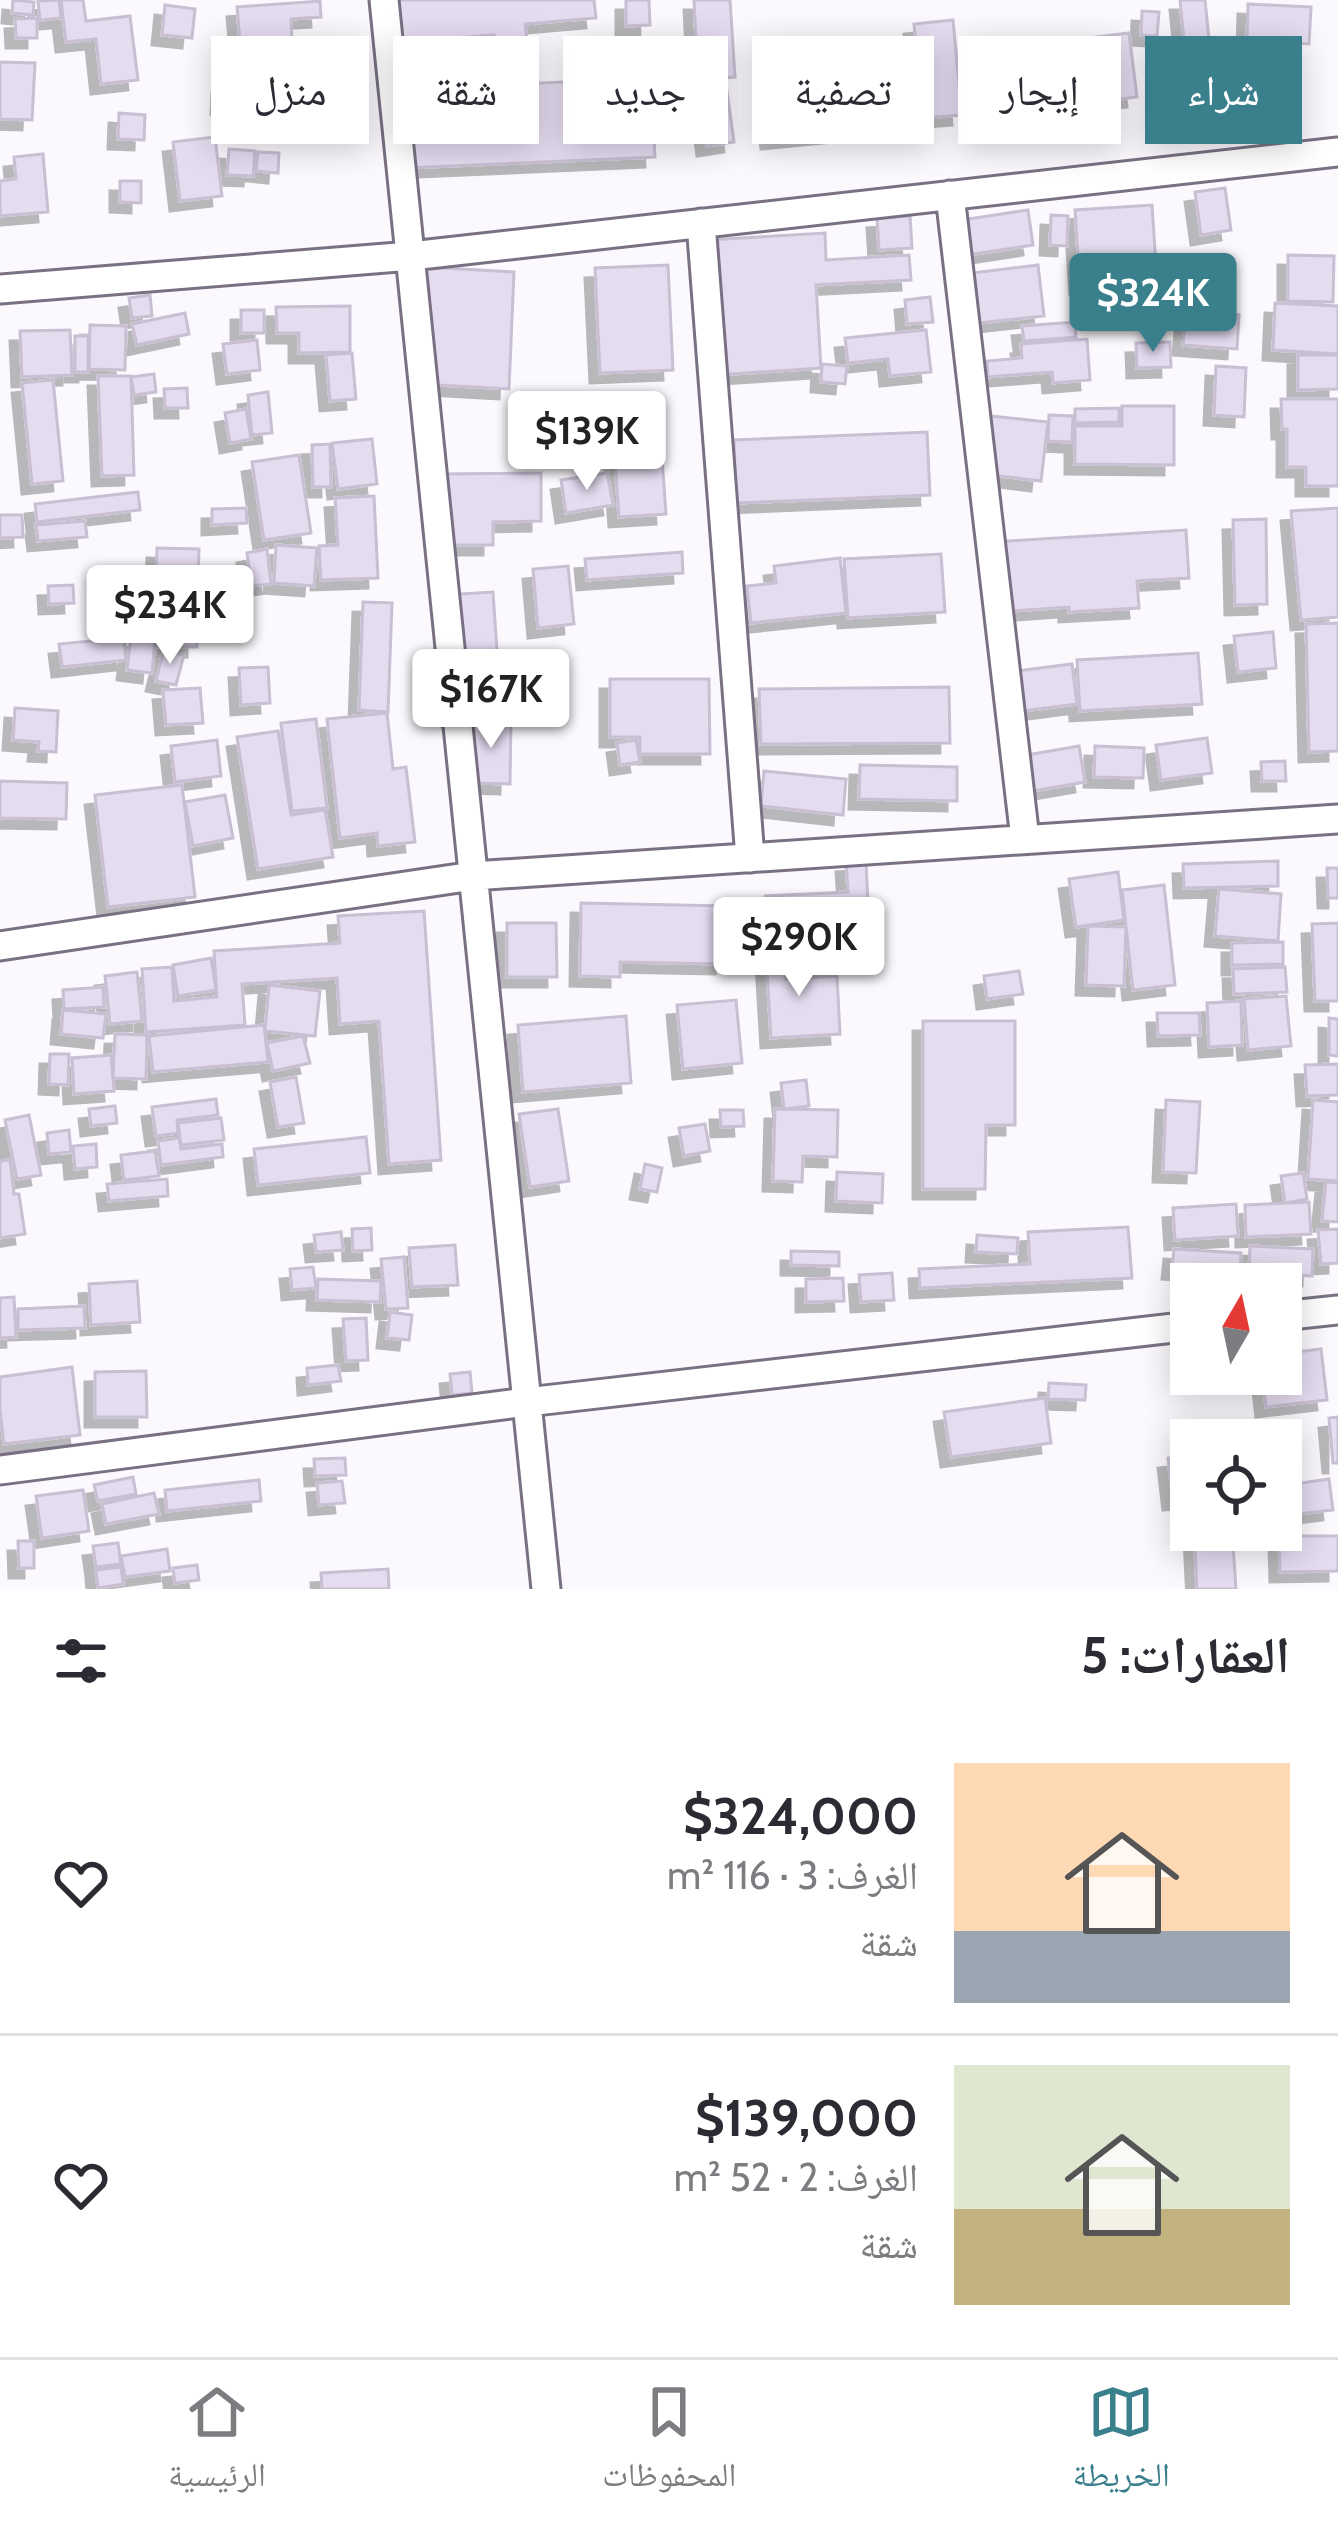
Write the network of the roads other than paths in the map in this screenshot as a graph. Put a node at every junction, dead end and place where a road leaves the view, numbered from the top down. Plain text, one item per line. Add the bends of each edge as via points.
1 (384, 0) edge
2 (1338, 152) edge
3 (950, 195) junction
4 (700, 223) junction
5 (411, 256) junction
6 (0, 289) edge
7 (1338, 819) edge
8 (1025, 839) junction
9 (750, 858) junction
10 (473, 876) junction
11 (0, 946) edge
12 (1338, 1310) edge
13 (1302, 1314) edge
14 (1170, 1328) edge
15 (527, 1402) junction
16 (0, 1470) edge
17 (546, 1589) edge

1 - 5 street
2 - 3 street
3 - 4 street
3 - 8 street
4 - 5 street
4 - 9 street
5 - 6 street
5 - 10 street
7 - 8 street
8 - 9 street
9 - 10 street
10 - 11 street
10 - 15 street
12 - 13 street
14 - 15 street
15 - 16 street
15 - 17 street

